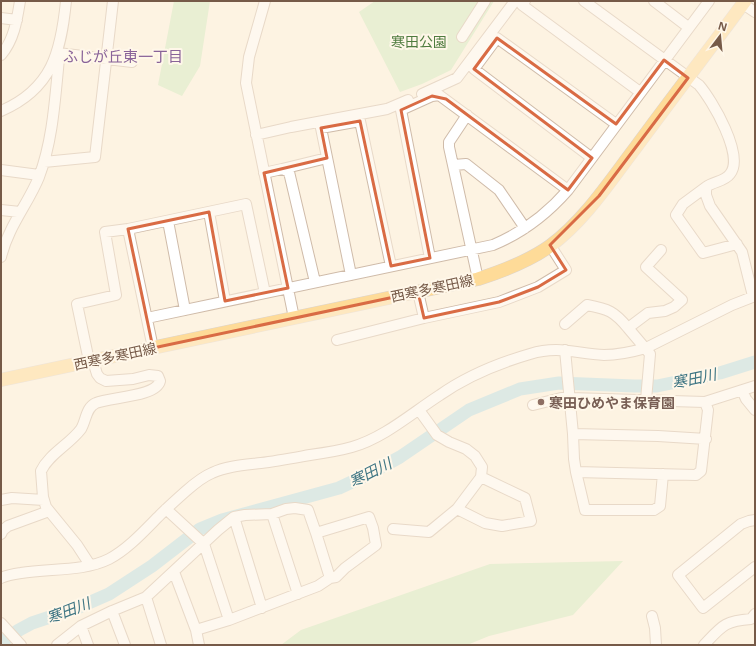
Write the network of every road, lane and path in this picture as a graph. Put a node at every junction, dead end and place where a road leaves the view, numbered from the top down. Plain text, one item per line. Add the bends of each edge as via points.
1 (20, 1) edge
2 (66, 1) edge
3 (113, 1) edge
4 (265, 1) edge
5 (485, 1) edge
6 (515, 1) edge
7 (525, 1) edge
8 (584, 1) edge
9 (654, 1) edge
10 (708, 1) edge
11 (744, 3) edge
12 (755, 12) edge
13 (1, 18) edge
14 (17, 20) junction
15 (688, 27) junction
16 (462, 36) dead end
17 (58, 53) junction
18 (1, 55) edge
19 (106, 58) junction
20 (664, 60) junction
21 (132, 62) dead end
22 (688, 78) junction
23 (640, 92) junction
24 (1, 111) edge
25 (467, 116) junction
26 (616, 124) junction
27 (256, 135) junction
28 (327, 158) junction
29 (592, 158) junction
30 (44, 162) junction
31 (454, 165) junction
32 (282, 169) junction
33 (1, 170) edge
34 (264, 173) junction
35 (39, 175) junction
36 (706, 187) junction
37 (568, 190) junction
38 (1, 210) edge
39 (20, 212) junction
40 (208, 212) junction
41 (168, 221) junction
42 (525, 228) junction
43 (128, 229) junction
44 (737, 244) junction
45 (550, 245) junction
46 (472, 250) junction
47 (661, 250) dead end
48 (2, 251) edge
49 (430, 258) junction
50 (391, 266) junction
51 (352, 275) junction
52 (478, 279) junction
53 (315, 282) junction
54 (288, 288) junction
55 (418, 292) junction
56 (265, 293) junction
57 (754, 296) edge
58 (225, 301) junction
59 (185, 310) junction
60 (147, 318) junction
61 (294, 318) junction
62 (424, 318) junction
63 (565, 324) dead end
64 (628, 328) junction
65 (337, 340) dead end
66 (153, 348) junction
67 (646, 348) junction
68 (564, 350) junction
69 (91, 361) junction
70 (1, 380) edge
71 (755, 386) edge
72 (742, 390) junction
73 (570, 398) junction
74 (646, 400) junction
75 (705, 402) junction
76 (533, 405) dead end
77 (419, 410) junction
78 (755, 410) edge
79 (573, 434) junction
80 (706, 439) junction
81 (576, 472) junction
82 (663, 474) junction
83 (481, 477) junction
84 (1, 500) edge
85 (44, 500) junction
86 (166, 509) junction
87 (457, 509) junction
88 (49, 511) junction
89 (272, 514) junction
90 (234, 517) junction
91 (755, 520) edge
92 (393, 529) dead end
93 (316, 533) junction
94 (1, 534) edge
95 (204, 544) junction
96 (90, 565) junction
97 (755, 567) edge
98 (174, 572) junction
99 (1, 578) edge
100 (330, 578) junction
101 (298, 594) junction
102 (146, 597) junction
103 (262, 608) junction
104 (112, 611) junction
105 (755, 614) edge
106 (652, 616) dead end
107 (229, 620) junction
108 (1, 622) edge
109 (81, 626) junction
110 (196, 630) junction
111 (21, 645) edge
112 (57, 645) edge
113 (88, 645) edge
114 (125, 645) edge
115 (161, 645) edge
116 (198, 645) edge
117 (656, 645) edge
118 (704, 645) edge

1 - 14 street
2 - 17 street
3 - 19 street
4 - 27 street via 247,68 246,83
5 - 16 street
6 - 27 street via 463,71 451,82 387,109
7 - 23 street via 522,5
8 - 20 street
9 - 15 street
10 - 15 street
11 - 12 street
11 - 22 main road, 西寒多寒田線
13 - 14 street
14 - 18 street via 10,44
15 - 20 street
17 - 19 street
17 - 24 street via 36,87 20,101
17 - 30 street via 53,114
19 - 21 street
19 - 30 street via 95,158
20 - 22 street
20 - 23 street
22 - 36 street via 699,85 706,94 731,142 734,158 734,167 730,174
22 - 45 main road, 西寒多寒田線 via 599,196 568,230
23 - 26 street
25 - 31 street via 448,142
25 - 37 street
25 - 49 street via 439,95 401,110
26 - 29 street
26 - 29 street via 497,38 474,69
27 - 34 street
28 - 32 street
28 - 50 street via 321,128 360,121
28 - 51 street
29 - 37 street
30 - 35 street
31 - 42 street via 466,164 499,190
31 - 46 street
32 - 34 street
32 - 53 street via 289,172
33 - 35 street
34 - 54 street
35 - 39 street
36 - 44 street via 710,206
36 - 44 street via 683,204 676,215 703,253
37 - 42 street via 545,214
38 - 39 street
39 - 48 street
40 - 41 street
40 - 56 street via 246,204
40 - 58 street
41 - 43 street
41 - 59 street
42 - 46 street via 493,245
43 - 60 street
43 - 69 street via 105,232 116,294 77,304
44 - 57 street via 742,252
45 - 52 main road, 西寒多寒田線 via 536,255
45 - 62 street via 566,270 538,287 500,302
46 - 49 street
46 - 52 street
47 - 64 street via 646,267 682,300 665,311 648,312
49 - 50 street
50 - 51 street
51 - 53 street
52 - 55 main road, 西寒多寒田線
53 - 54 street
54 - 56 street
54 - 61 street
55 - 61 main road, 西寒多寒田線
55 - 62 street
56 - 58 street
57 - 67 street
58 - 59 street
59 - 60 street
60 - 66 street
61 - 66 main road, 西寒多寒田線
62 - 65 street
63 - 64 street via 587,305 606,308 619,317
64 - 67 street
66 - 69 main road, 西寒多寒田線
67 - 68 street via 603,355
67 - 74 street via 650,354
68 - 73 street
68 - 77 street via 545,350 530,354 482,372 460,382
69 - 70 main road, 西寒多寒田線
69 - 85 street via 103,380 131,380 151,375 158,376 160,383 142,393 110,399 91,406 74,438 42,469
71 - 72 street
72 - 75 street
72 - 78 street
73 - 74 street
73 - 76 street
73 - 79 street
74 - 75 street
75 - 80 street via 708,410
77 - 83 street via 443,439 466,448 475,456 482,467
77 - 86 street via 379,435 352,447 230,467 212,473 197,482
79 - 80 street
79 - 81 street
80 - 82 street via 702,471 696,475
81 - 82 street
81 - 82 street via 585,510 654,510 660,506
83 - 87 street
83 - 87 street via 525,498 530,521 502,526 486,523
84 - 85 street
85 - 88 street
86 - 95 street
86 - 96 street via 123,550 104,561
87 - 92 street via 429,532
88 - 94 street via 5,528
88 - 96 street
89 - 90 street via 245,514
89 - 93 street via 294,508 308,510
89 - 101 street
90 - 95 street
90 - 103 street
91 - 97 street via 741,524 678,575 703,608
93 - 100 street
93 - 100 street via 369,517 373,528 376,545 336,577
95 - 98 street
95 - 107 street
96 - 99 street via 37,570
98 - 102 street
98 - 110 street
100 - 101 street
101 - 103 street
102 - 104 street
102 - 115 street
103 - 107 street
104 - 109 street
104 - 114 street
105 - 118 street via 751,619 731,621 721,627
106 - 117 street
107 - 110 street
108 - 111 street
109 - 112 street
109 - 113 street
110 - 116 street

